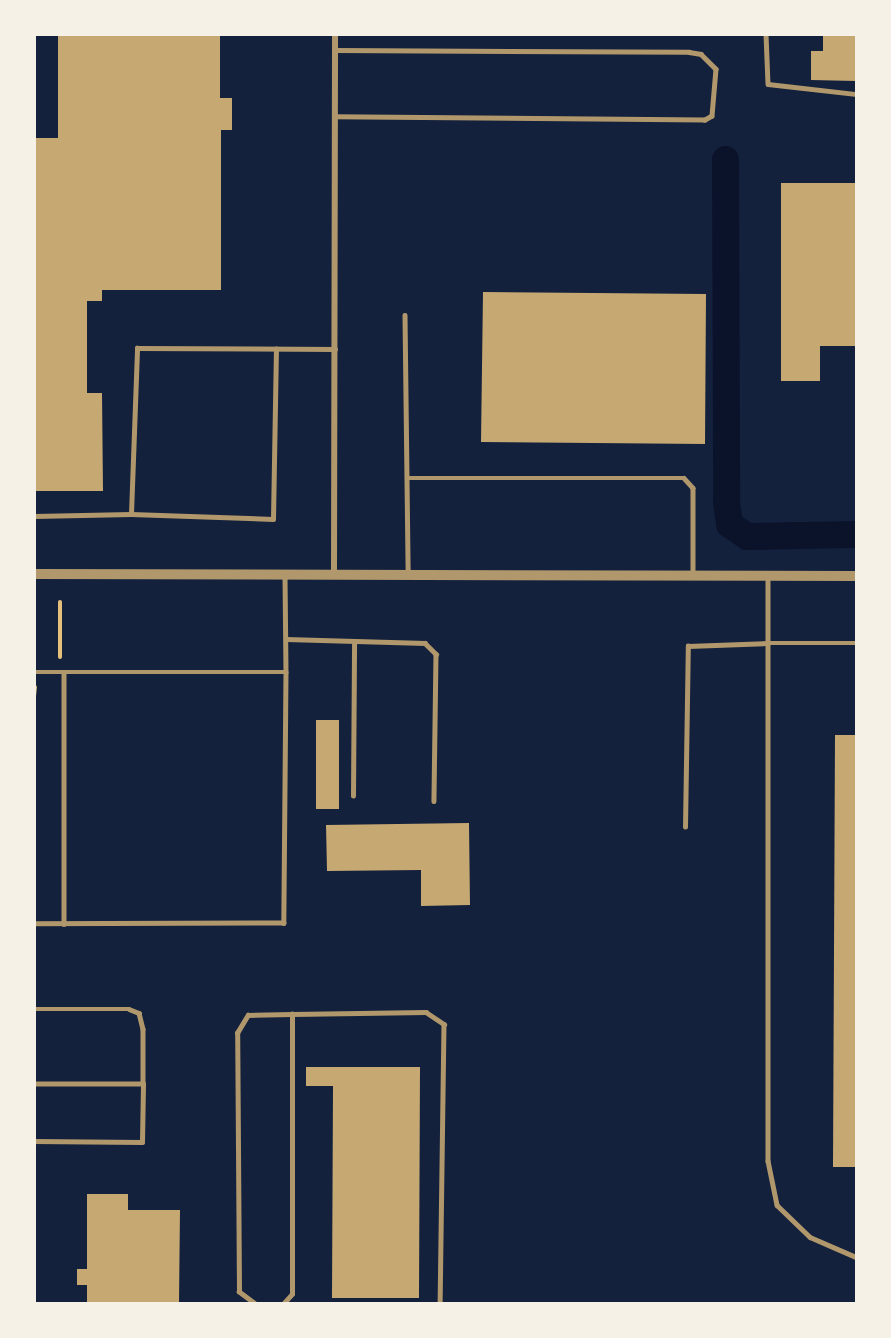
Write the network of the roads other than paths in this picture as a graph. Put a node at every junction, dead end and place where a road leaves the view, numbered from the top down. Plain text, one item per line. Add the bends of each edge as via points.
1 (335, 34) edge
2 (766, 34) edge
3 (335, 50) junction
4 (856, 94) edge
5 (335, 117) junction
6 (405, 315) dead end
7 (276, 349) junction
8 (335, 349) junction
9 (407, 478) junction
10 (131, 514) junction
11 (34, 516) edge
12 (34, 574) edge
13 (285, 574) junction
14 (334, 574) junction
15 (408, 575) junction
16 (693, 576) junction
17 (768, 576) junction
18 (856, 576) edge
19 (286, 639) junction
20 (354, 642) junction
21 (856, 643) edge
22 (768, 644) junction
23 (34, 672) edge
24 (64, 672) junction
25 (286, 672) junction
26 (353, 796) dead end
27 (434, 801) dead end
28 (685, 827) dead end
29 (34, 924) edge
30 (64, 924) junction
31 (34, 1009) edge
32 (292, 1014) junction
33 (34, 1084) edge
34 (142, 1084) junction
35 (34, 1141) edge
36 (856, 1257) edge
37 (255, 1304) edge
38 (283, 1304) edge
39 (440, 1304) edge

1 - 3 street
2 - 4 lane via 768,84
3 - 5 street
3 - 5 lane via 689,52 708,58 716,69 712,117 705,120
5 - 8 street
6 - 9 lane
7 - 8 lane
7 - 10 lane via 137,348
7 - 10 lane via 273,519
8 - 14 street
9 - 15 lane
9 - 16 lane via 684,478 693,489
10 - 11 lane
12 - 13 street
13 - 14 street
13 - 19 lane
14 - 15 street
15 - 16 street
16 - 17 street
17 - 18 street
17 - 22 lane
19 - 20 lane
19 - 25 lane
20 - 26 lane
20 - 27 lane via 425,644 436,654
21 - 22 lane
22 - 28 lane via 688,646
22 - 36 lane via 768,1161 777,1205 810,1237
23 - 24 lane
24 - 25 lane
24 - 30 lane
25 - 30 lane via 284,922
29 - 30 lane
31 - 34 lane via 129,1009 139,1013
32 - 37 lane via 248,1015 237,1033 239,1292
32 - 38 lane via 292,1294
32 - 39 lane via 426,1012 444,1024
33 - 34 lane
34 - 35 lane via 142,1142

